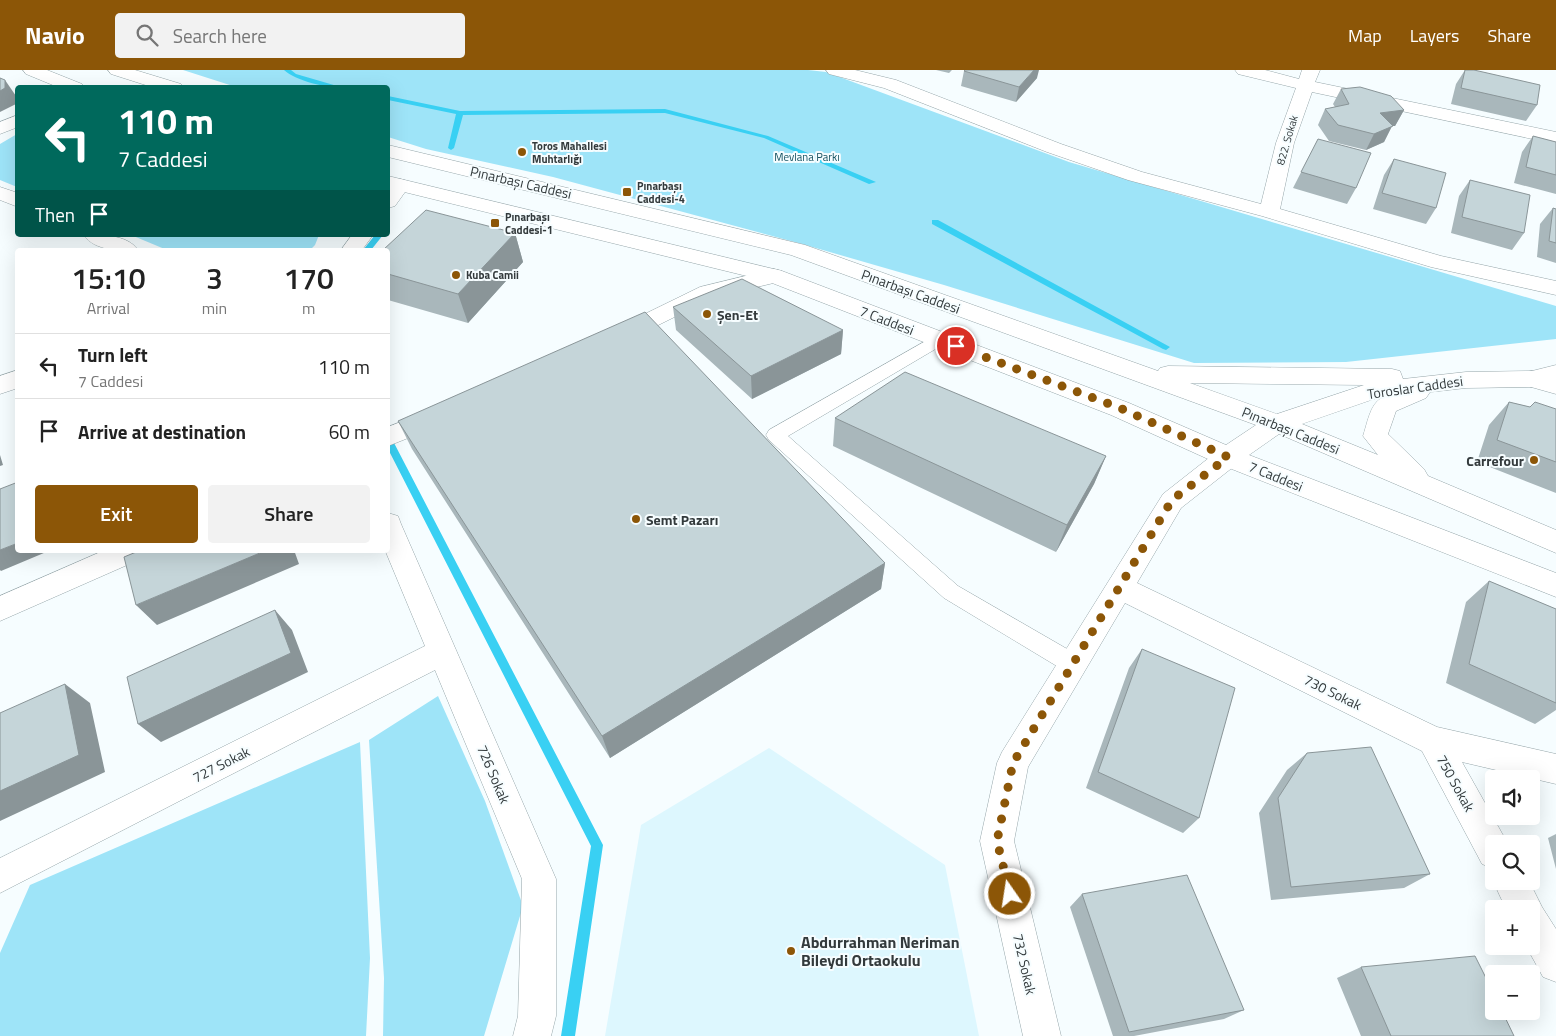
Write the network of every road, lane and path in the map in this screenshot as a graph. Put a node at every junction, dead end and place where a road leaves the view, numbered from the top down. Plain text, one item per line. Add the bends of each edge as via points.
1 (32, 70) edge
2 (119, 70) edge
3 (834, 70) edge
4 (1244, 70) edge
5 (1307, 78) edge
6 (69, 85) edge
7 (166, 85) edge
8 (15, 122) edge
9 (0, 129) edge
10 (1556, 138) edge
11 (390, 151) edge
12 (394, 183) edge
13 (0, 193) edge
14 (390, 196) edge
15 (15, 200) edge
16 (1269, 212) junction
17 (99, 237) edge
18 (362, 237) edge
19 (123, 248) edge
20 (353, 248) edge
21 (774, 276) junction
22 (1556, 288) edge
23 (938, 340) junction
24 (599, 345) edge
25 (1139, 372) junction
26 (1556, 373) edge
27 (15, 379) edge
28 (1532, 379) junction
29 (1466, 380) junction
30 (0, 386) edge
31 (1556, 386) edge
32 (459, 407) edge
33 (1277, 423) junction
34 (390, 437) edge
35 (1228, 457) junction
36 (1430, 490) junction
37 (390, 529) edge
38 (1556, 542) edge
39 (126, 553) edge
40 (1556, 585) edge
41 (1119, 587) junction
42 (0, 609) edge
43 (442, 652) junction
44 (1073, 664) junction
45 (1433, 741) junction
46 (1556, 769) edge
47 (1485, 836) edge
48 (0, 876) edge
49 (1540, 936) edge
50 (1556, 964) edge
51 (532, 1036) edge
52 (1042, 1036) edge

1 - 6 street
2 - 7 street
3 - 16 street via 890,84 1135,176
4 - 5 street
5 - 10 street
5 - 16 street, 822. Sokak via 1285,143
8 - 9 street
11 - 25 street, Pınarbaşı Caddesi via 798,250
12 - 14 street
12 - 21 street
13 - 15 street
16 - 22 street via 1438,262
17 - 19 street
18 - 20 street
21 - 23 street, 7 Caddesi
21 - 24 street via 708,292
23 - 35 street, 7 Caddesi via 1120,408
23 - 44 lane via 775,435 951,592
25 - 29 street
25 - 33 street, Pınarbaşı Caddesi
26 - 28 street, Toroslar Caddesi
27 - 30 street
28 - 29 street, Toroslar Caddesi
28 - 31 street
29 - 33 street, Toroslar Caddesi via 1375,390
29 - 36 street via 1410,394 1386,406 1375,436
32 - 34 street
33 - 35 street, Toroslar Caddesi
33 - 36 street, Pınarbaşı Caddesi
35 - 40 street, 7 Caddesi
35 - 41 street, 732 Sokak via 1172,500
36 - 38 street, Pınarbaşı Caddesi
37 - 43 street, 726 Sokak
39 - 42 street
41 - 44 street, 732 Sokak
41 - 45 street, 730 Sokak
43 - 48 street, 727 Sokak
43 - 51 street, 726 Sokak via 539,879 537,1016
44 - 52 street, 732 Sokak via 1013,763 997,841
45 - 46 street, 730 Sokak
45 - 47 street, 750 Sokak
49 - 50 street

